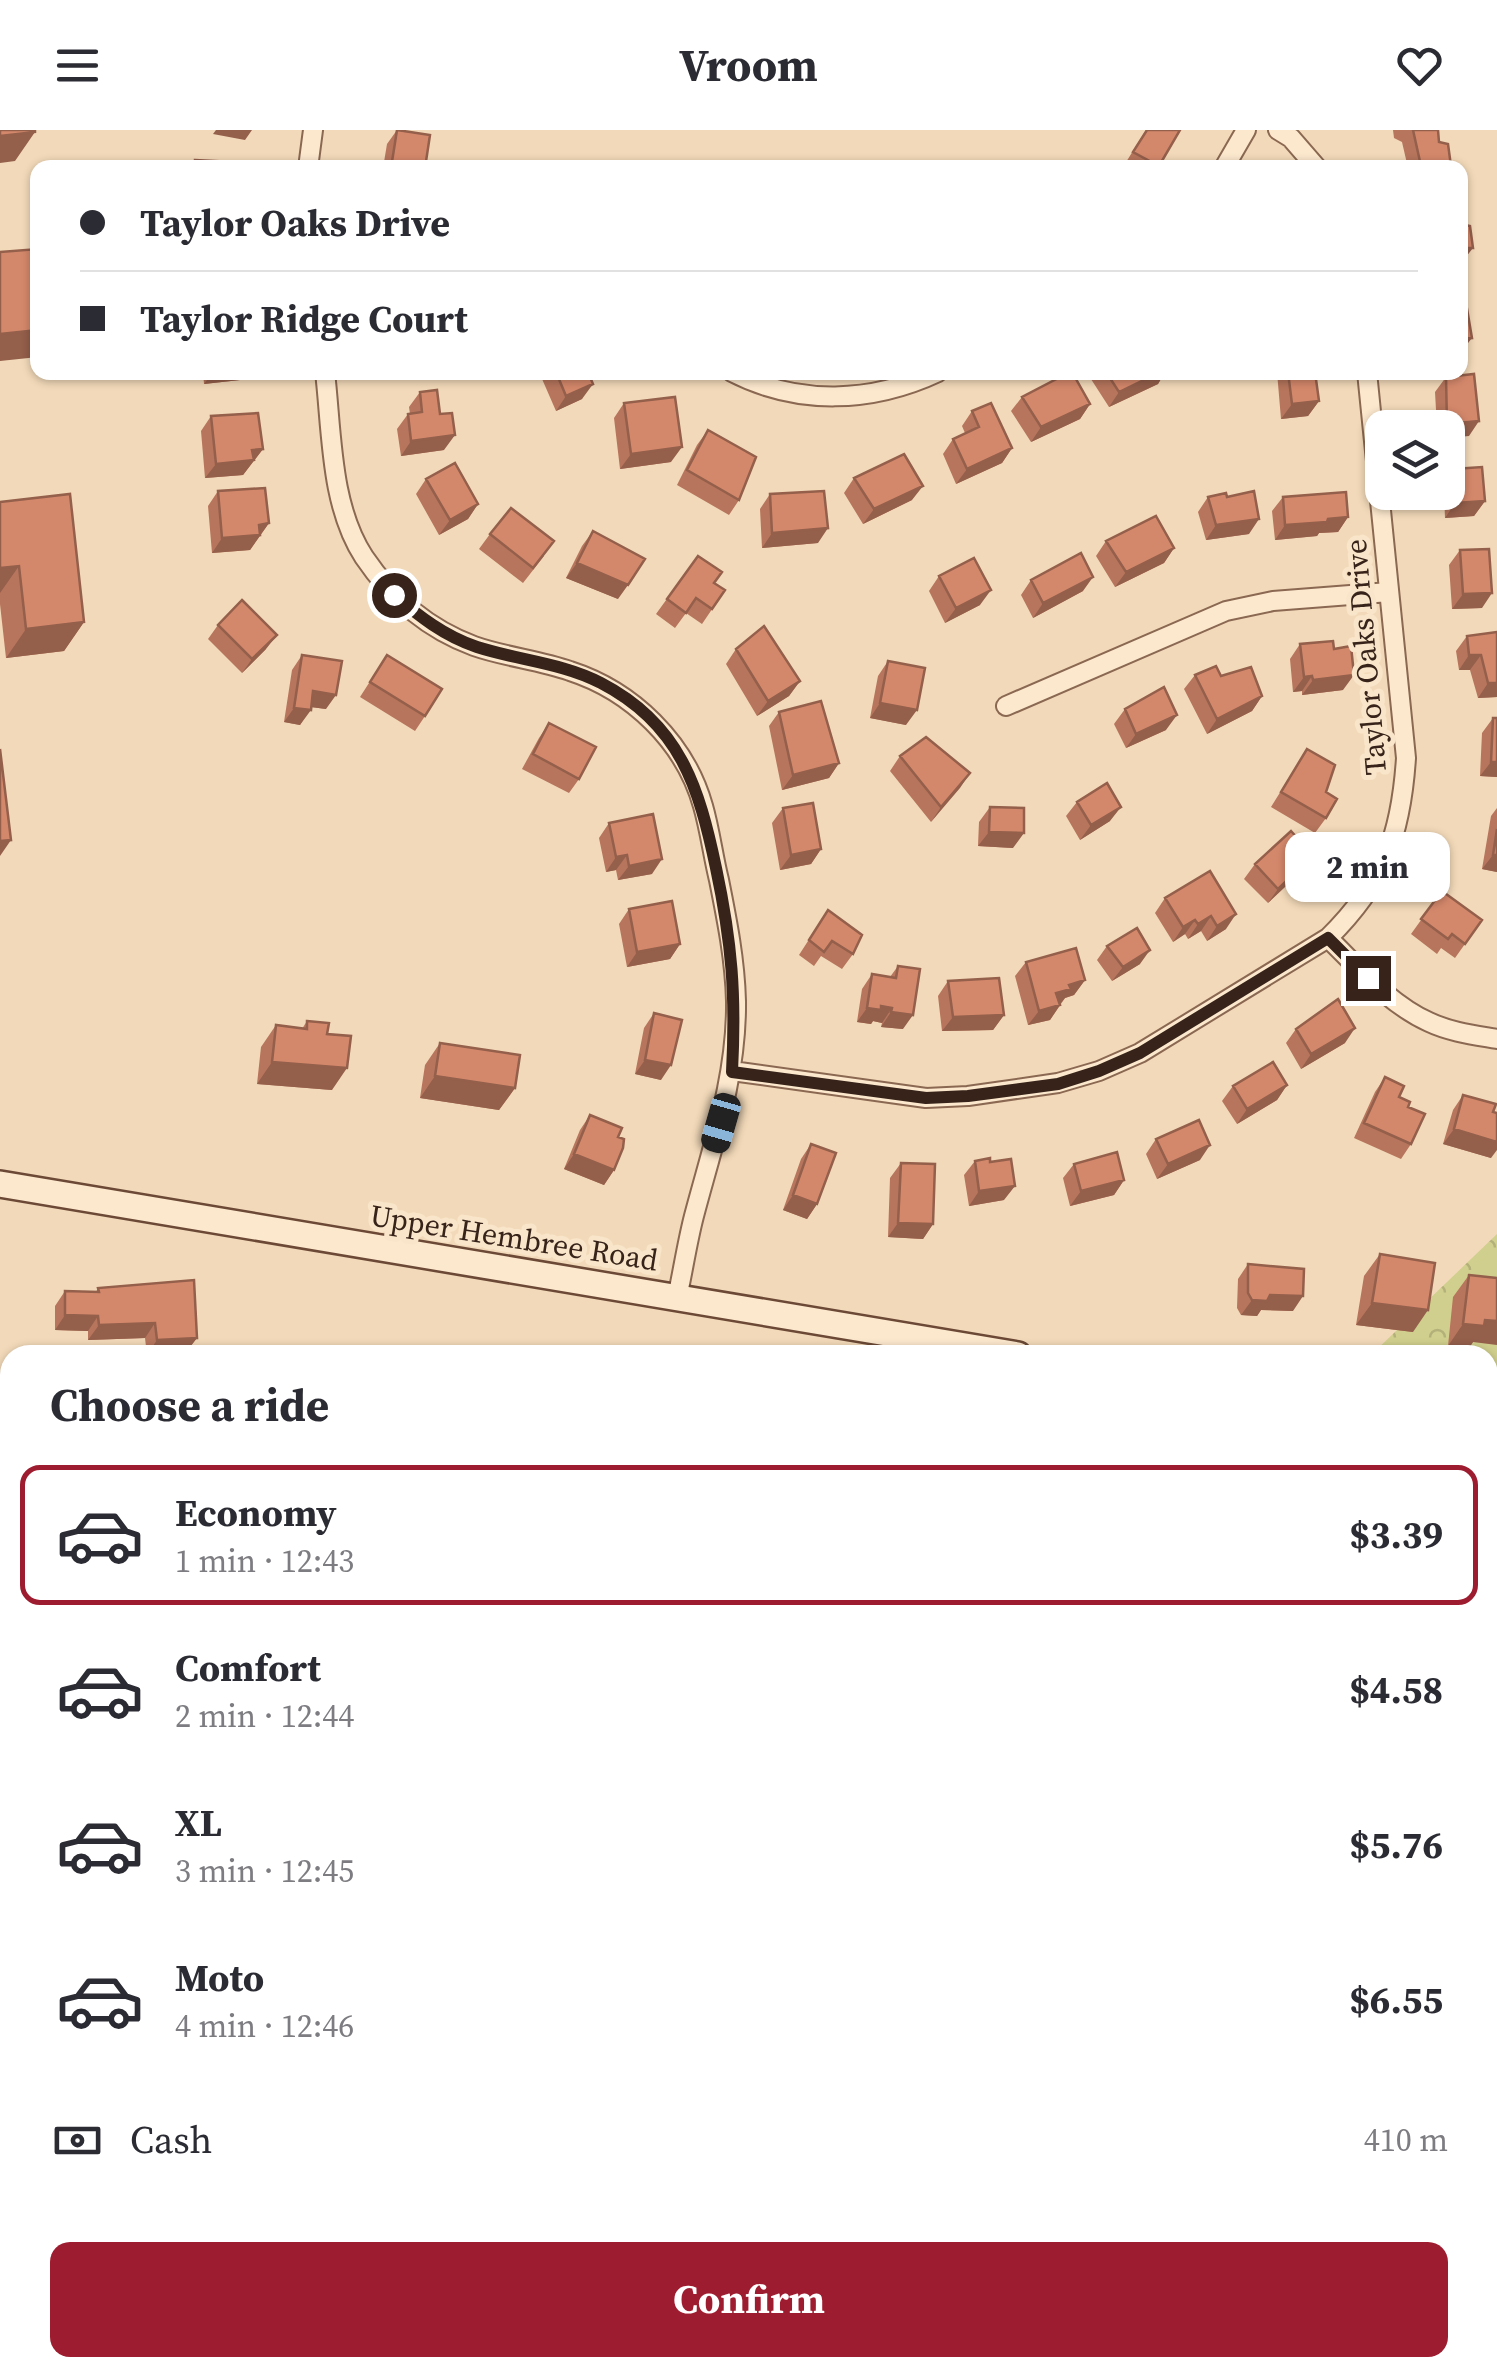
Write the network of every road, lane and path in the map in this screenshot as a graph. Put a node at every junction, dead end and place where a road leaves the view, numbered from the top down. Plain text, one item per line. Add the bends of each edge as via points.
1 (313, 130) edge
2 (1246, 130) edge
3 (1278, 130) edge
4 (309, 160) edge
5 (1229, 160) edge
6 (1309, 160) edge
7 (326, 380) edge
8 (754, 380) edge
9 (916, 380) edge
10 (1369, 380) edge
11 (1389, 592) junction
12 (1006, 706) dead end
13 (1328, 938) junction
14 (1497, 1040) edge
15 (732, 1072) junction
16 (0, 1184) edge
17 (677, 1298) junction
18 (958, 1345) edge

1 - 4 street
2 - 5 street
3 - 6 street
7 - 15 street via 346,519 362,554 394,595 432,626 474,646 601,683 640,709 675,747 703,804 729,930 736,1000
8 - 9 street via 793,394 846,398
10 - 11 street, Taylor Oaks Drive
11 - 12 street via 1226,610
11 - 13 street, Taylor Oaks Drive via 1406,758 1402,807 1379,873
13 - 14 street via 1388,997 1428,1022
13 - 15 street, Taylor Oaks Drive via 1140,1053 1058,1084 926,1098
15 - 17 street
16 - 17 street, Upper Hembree Road
17 - 18 street, Upper Hembree Road

